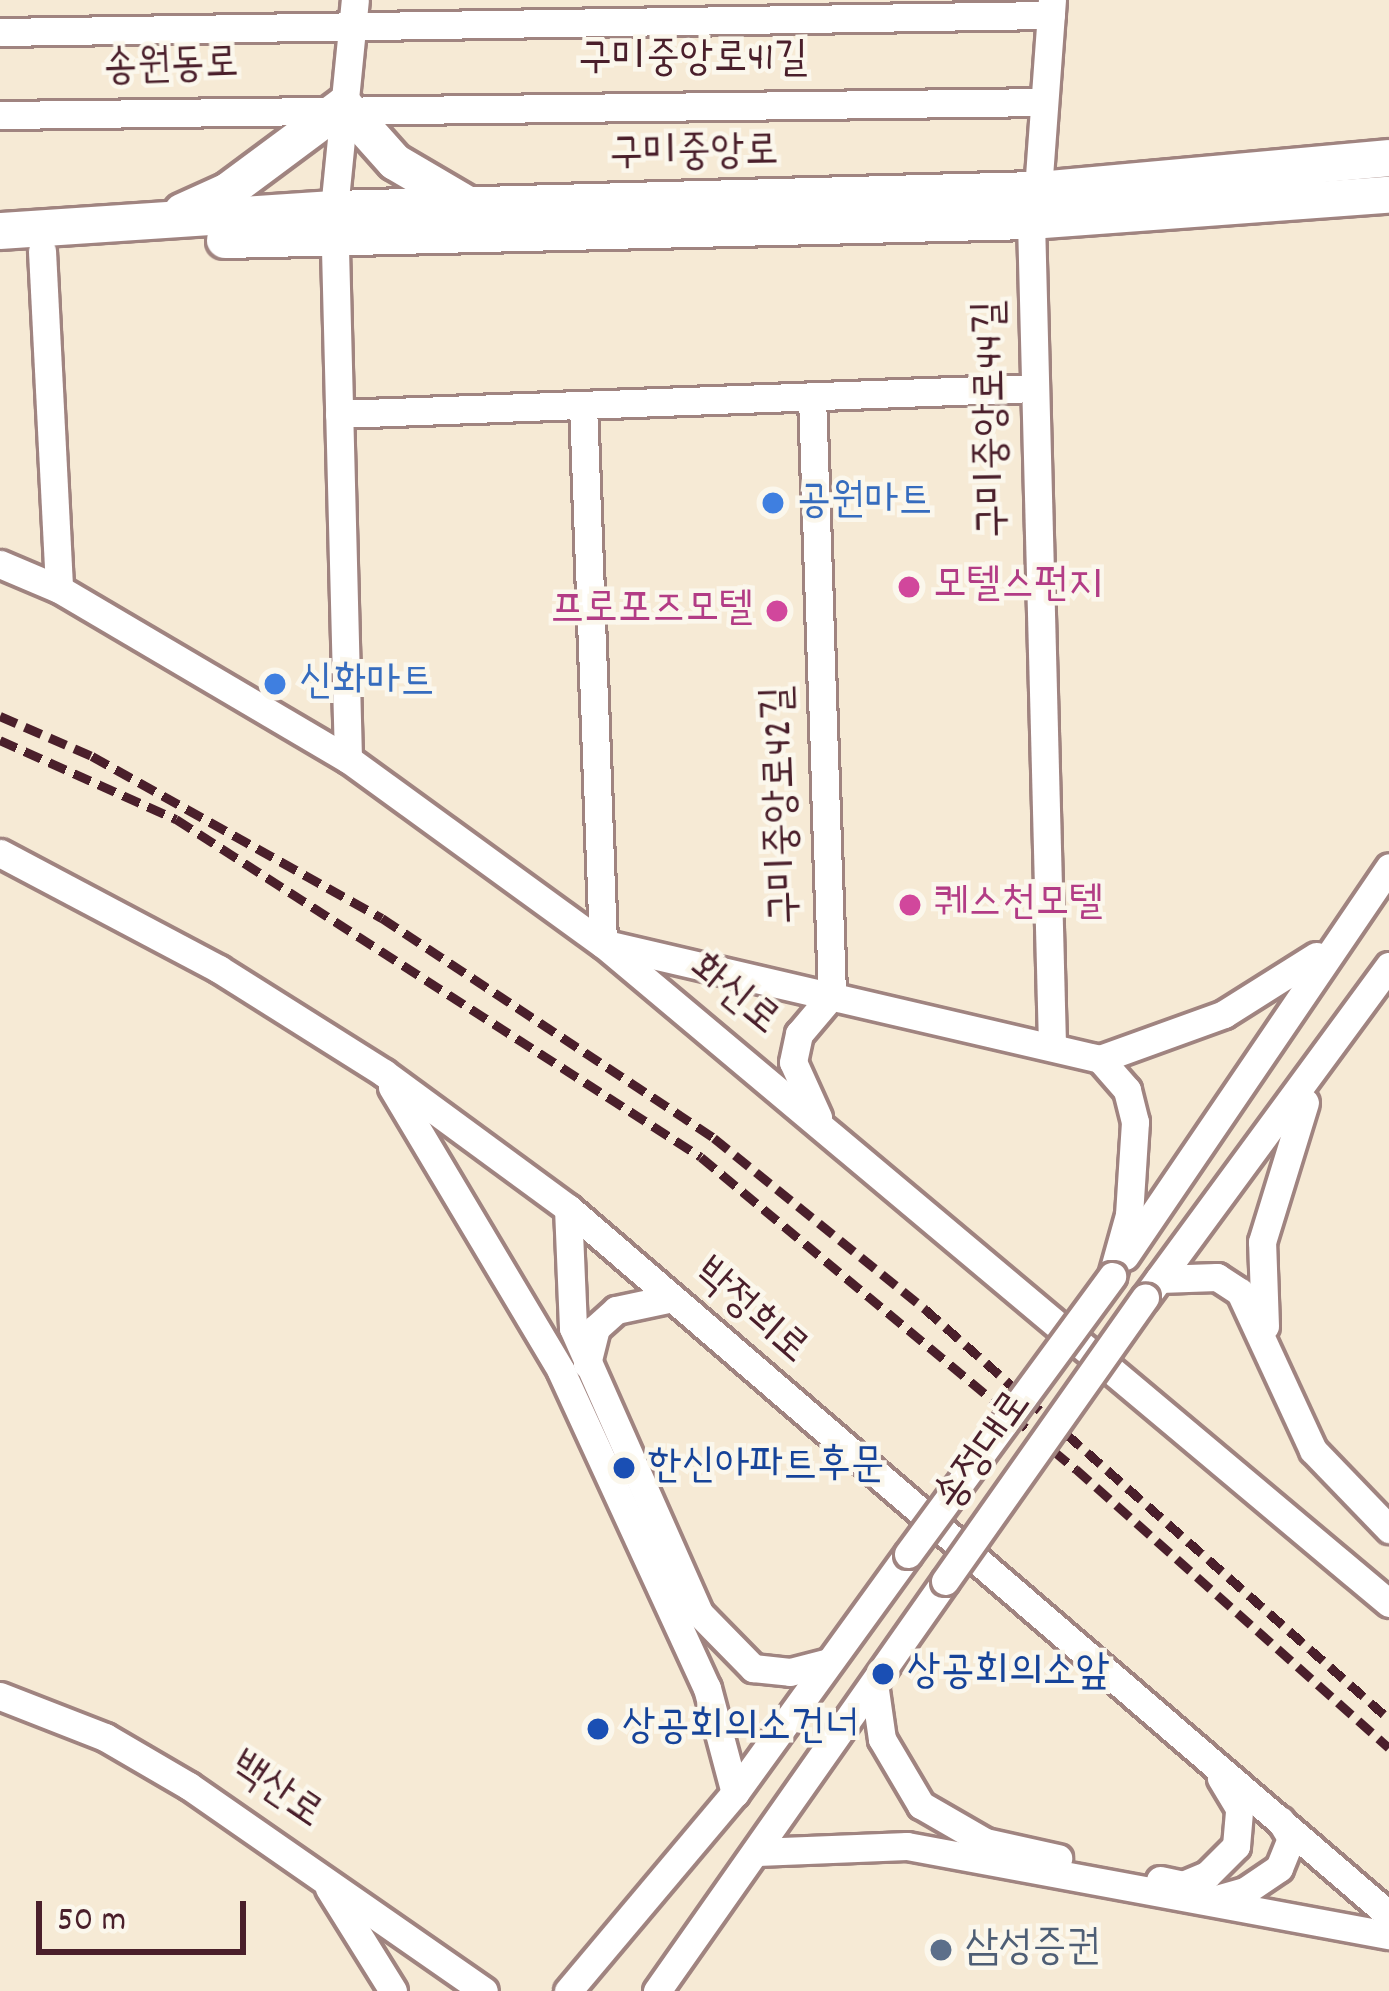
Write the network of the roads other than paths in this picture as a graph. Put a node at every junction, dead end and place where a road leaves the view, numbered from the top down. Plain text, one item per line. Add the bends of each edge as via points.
1 (1052, 8) edge
2 (890, 9) edge
3 (354, 13) edge
4 (0, 32) edge
5 (1043, 102) junction
6 (344, 105) junction
7 (0, 115) edge
8 (1389, 158) edge
9 (1389, 195) edge
10 (471, 206) junction
11 (1034, 206) junction
12 (163, 221) junction
13 (334, 223) junction
14 (0, 231) edge
15 (42, 251) junction
16 (0, 254) edge
17 (1035, 388) junction
18 (812, 397) junction
19 (584, 405) junction
20 (339, 415) junction
21 (0, 564) edge
22 (59, 589) junction
23 (348, 759) junction
24 (0, 853) edge
25 (1389, 867) edge
26 (1350, 923) junction
27 (604, 944) junction
28 (1389, 966) edge
29 (832, 995) junction
30 (1052, 1046) junction
31 (1326, 1053) junction
32 (1100, 1059) junction
33 (384, 1073) junction
34 (821, 1123) junction
35 (568, 1208) junction
36 (1112, 1276) junction
37 (1152, 1289) junction
38 (668, 1299) junction
39 (1268, 1348) junction
40 (574, 1368) junction
41 (1389, 1529) edge
42 (1354, 1576) junction
43 (1389, 1590) edge
44 (1389, 1603) edge
45 (829, 1662) junction
46 (874, 1690) junction
47 (0, 1696) edge
48 (1180, 1737) junction
49 (735, 1793) junction
50 (1275, 1811) junction
51 (757, 1852) junction
52 (316, 1870) junction
53 (1193, 1893) junction
54 (1389, 1915) edge
55 (1389, 1935) edge
56 (393, 1991) edge
57 (484, 1991) edge
58 (568, 1991) edge
59 (658, 1991) edge

1 - 2 street, 구미중앙로41길
1 - 5 street, 구미중앙로44길
2 - 3 street, 구미중앙로41길
3 - 4 street, 송원동로
3 - 6 street
5 - 6 street, 구미중앙로41길
5 - 11 street, 구미중앙로44길
6 - 7 street, 송원동로
6 - 10 main road via 395,163
6 - 12 main road via 228,191
6 - 13 street
8 - 11 main road, 구미중앙로
9 - 11 main road, 구미중앙로
10 - 11 main road, 구미중앙로
10 - 13 main road, 구미중앙로
11 - 13 main road, 구미중앙로
11 - 17 street, 구미중앙로44길
12 - 13 main road, 구미중앙로
12 - 14 main road, 구미중앙로
13 - 15 main road, 구미중앙로
13 - 20 street
15 - 16 main road, 구미중앙로
15 - 22 street
17 - 18 street
17 - 30 street, 구미중앙로44길
18 - 19 street
18 - 29 street, 구미중앙로42길
19 - 20 street
19 - 27 street
20 - 23 street
21 - 22 street, 화신로
22 - 23 street, 화신로
23 - 27 street, 화신로
24 - 33 street, 박정희로 via 219,969
25 - 26 street
26 - 32 street via 1264,995
26 - 36 street
27 - 29 street
27 - 34 street, 화신로
28 - 31 street, 송정대로
29 - 30 street
29 - 34 street via 799,1034 793,1062
30 - 32 street
31 - 37 street, 송정대로
31 - 39 street via 1286,1146 1262,1242
32 - 36 street via 1127,1090 1135,1122 1129,1215
33 - 35 street, 박정희로
33 - 40 street
34 - 42 street, 화신로
35 - 38 street, 박정희로
35 - 40 street via 553,1267 551,1322
36 - 45 street, 송정대로, bridge
37 - 39 street via 1216,1277 1240,1292
37 - 46 street, 송정대로, bridge
38 - 40 street via 616,1310
38 - 48 street, 박정희로
39 - 41 street via 1313,1450
40 - 45 street via 700,1613 728,1651 753,1669 790,1672
40 - 49 street via 707,1688
42 - 43 street, 화신로
42 - 44 street, 화신로
45 - 49 street, 송정대로
46 - 51 street, 송정대로
46 - 53 street via 882,1739 921,1805 985,1842
47 - 52 street, 백산로 via 105,1737
48 - 50 street, 박정희로
48 - 53 street via 1226,1783 1240,1827 1226,1863
49 - 58 street, 송정대로
50 - 53 street via 1292,1838 1279,1868 1246,1892
50 - 54 street, 박정희로
51 - 53 street via 907,1846
51 - 59 street, 송정대로
52 - 56 street
52 - 57 street, 백산로
53 - 55 street

